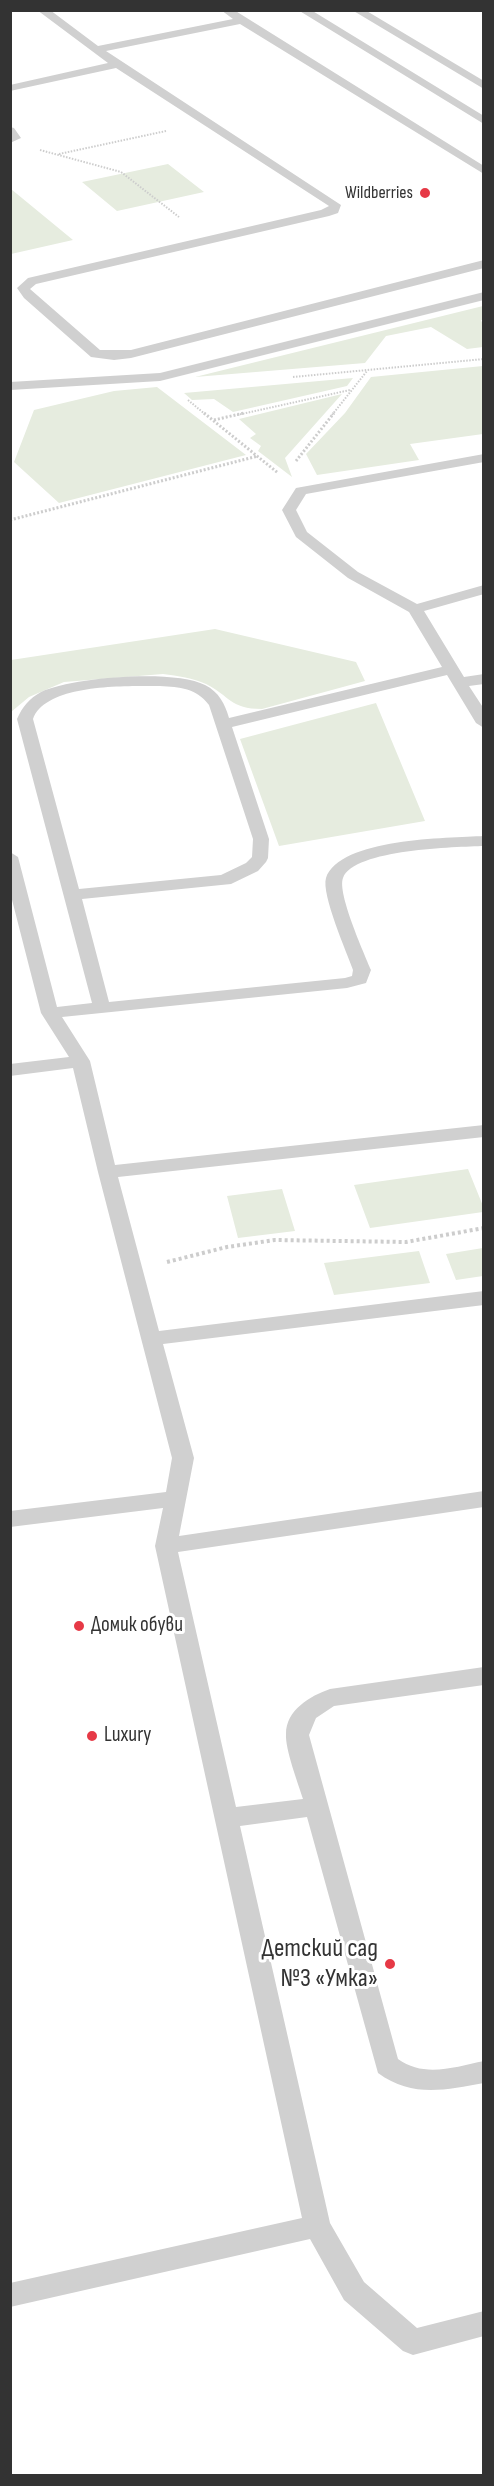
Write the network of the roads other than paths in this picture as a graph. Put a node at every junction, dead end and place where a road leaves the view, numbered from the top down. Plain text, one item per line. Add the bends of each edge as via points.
1 (42, 10) edge
2 (226, 10) edge
3 (303, 10) edge
4 (357, 10) edge
5 (242, 20) junction
6 (96, 50) junction
7 (118, 64) junction
8 (483, 86) edge
9 (10, 88) edge
10 (483, 121) edge
11 (10, 130) edge
12 (10, 140) edge
13 (483, 171) edge
14 (483, 264) edge
15 (483, 296) edge
16 (10, 386) edge
17 (483, 458) edge
18 (483, 589) edge
19 (415, 609) junction
20 (451, 669) junction
21 (483, 679) edge
22 (460, 682) junction
23 (483, 723) edge
24 (223, 724) junction
25 (483, 840) edge
26 (10, 857) edge
27 (72, 895) junction
28 (102, 1008) junction
29 (50, 1013) junction
30 (81, 1061) junction
31 (10, 1070) edge
32 (483, 1131) edge
33 (107, 1172) junction
34 (483, 1298) edge
35 (152, 1339) junction
36 (173, 1499) junction
37 (483, 1499) edge
38 (10, 1519) edge
39 (166, 1546) junction
40 (483, 1676) edge
41 (317, 1806) junction
42 (227, 1818) junction
43 (483, 2072) edge
44 (317, 2226) junction
45 (10, 2295) edge
46 (483, 2323) edge

1 - 6 lane
2 - 5 lane
3 - 10 lane
4 - 8 lane
5 - 6 lane
5 - 13 lane
6 - 7 lane
7 - 9 lane
7 - 14 lane via 335,206 325,213 32,281 24,288 27,295 96,354 114,356 143,351
11 - 12 lane via 15,138
15 - 16 lane via 160,378
17 - 19 lane via 301,491 289,510 301,534 353,575
18 - 19 lane
19 - 20 lane
20 - 22 lane
20 - 24 lane
21 - 22 lane
22 - 23 lane
24 - 27 lane via 261,839 260,858 252,867 225,880
24 - 27 lane via 217,705 206,692 169,680 69,688 32,706 25,719
25 - 28 lane via 403,847 345,862 334,878 335,893 362,970 360,979
26 - 29 lane
27 - 28 lane
28 - 29 lane
29 - 30 lane
30 - 31 lane
30 - 33 lane
32 - 33 lane
33 - 35 lane
34 - 35 lane
35 - 36 lane via 183,1458
36 - 38 lane
36 - 39 lane
37 - 39 lane
39 - 42 lane
40 - 41 lane via 330,1698 315,1704 304,1714 297,1735
41 - 42 lane
41 - 43 lane via 387,2065 398,2076 412,2081 428,2082
42 - 44 lane
44 - 45 lane
44 - 46 lane via 354,2291 413,2342

